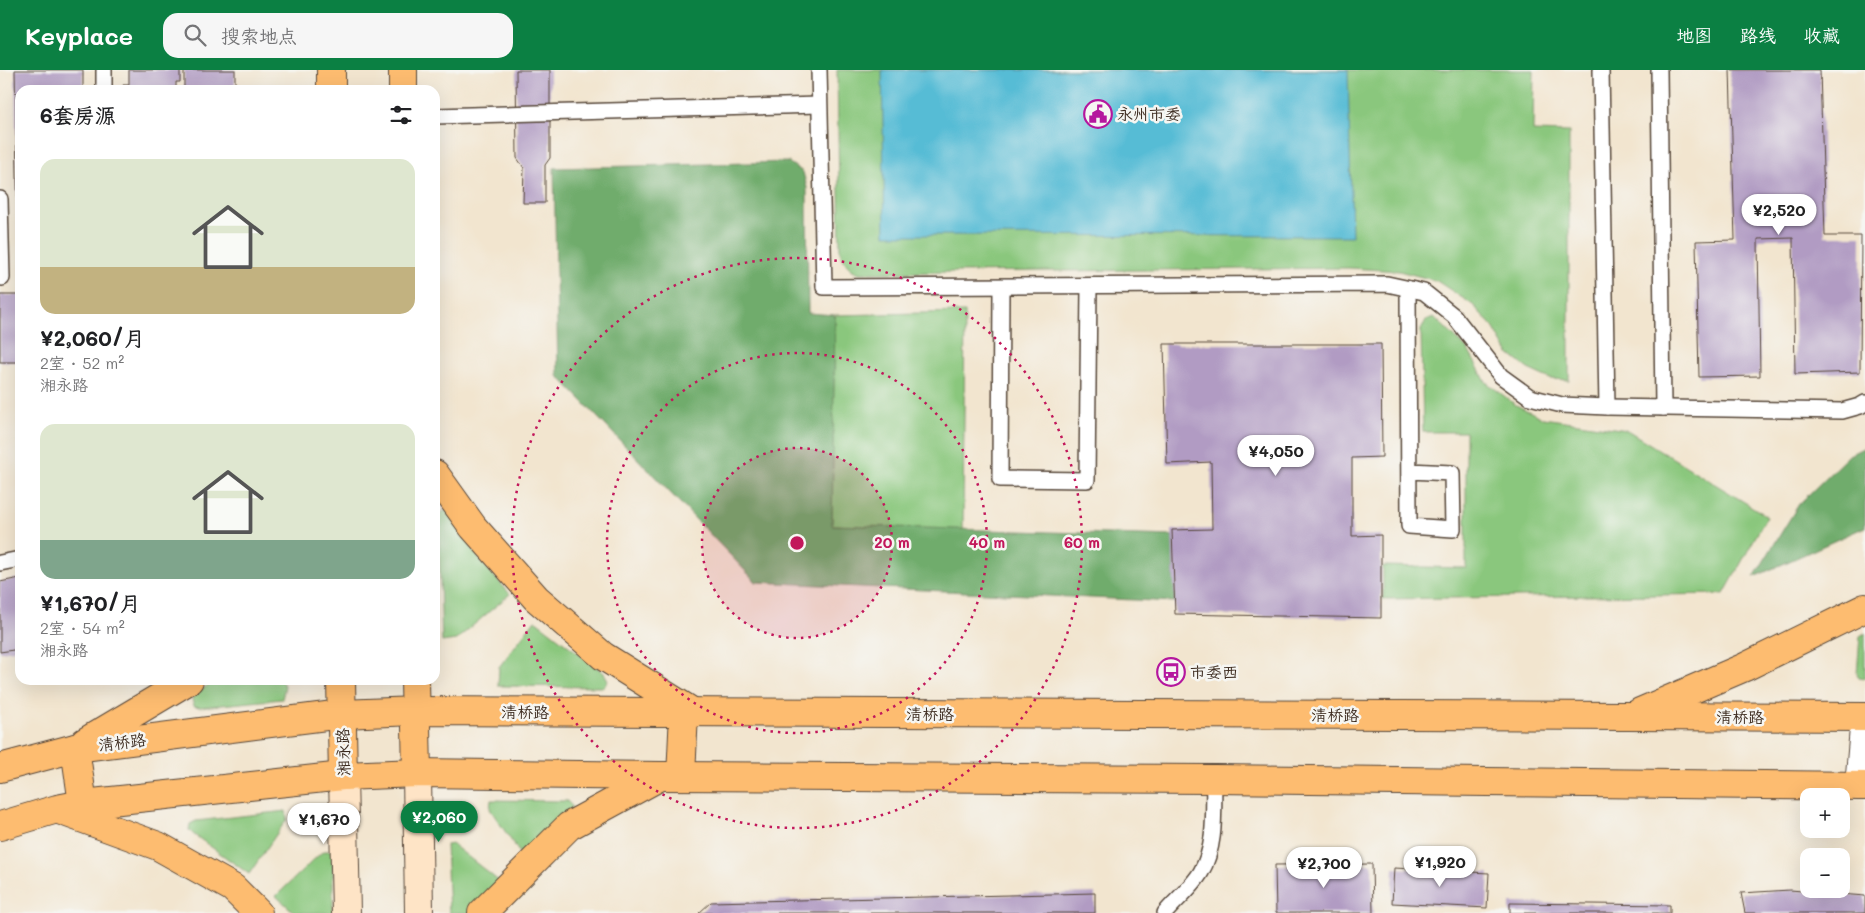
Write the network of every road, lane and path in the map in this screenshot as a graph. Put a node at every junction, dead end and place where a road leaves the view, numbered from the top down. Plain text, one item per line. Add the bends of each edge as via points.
1 (104, 70) edge
2 (331, 70) edge
3 (403, 70) edge
4 (820, 70) edge
5 (1601, 70) edge
6 (1659, 70) edge
7 (104, 85) edge
8 (332, 85) edge
9 (403, 85) edge
10 (819, 105) junction
11 (440, 116) edge
12 (0, 198) edge
13 (2, 278) dead end
14 (1089, 286) junction
15 (1001, 287) junction
16 (1408, 288) junction
17 (1865, 403) edge
18 (1608, 407) junction
19 (1664, 408) junction
20 (1409, 471) junction
21 (440, 481) edge
22 (15, 560) edge
23 (0, 563) edge
24 (1865, 608) edge
25 (181, 685) edge
26 (341, 685) edge
27 (415, 685) edge
28 (415, 711) junction
29 (689, 713) junction
30 (342, 714) junction
31 (1630, 716) junction
32 (1865, 717) edge
33 (75, 748) junction
34 (0, 768) edge
35 (417, 773) junction
36 (344, 776) junction
37 (670, 776) junction
38 (1214, 779) junction
39 (1863, 783) edge
40 (70, 807) junction
41 (0, 826) edge
42 (258, 913) edge
43 (346, 913) edge
44 (419, 913) edge
45 (482, 913) edge
46 (1165, 913) edge

1 - 7 lane
2 - 8 main road
3 - 9 main road
4 - 10 lane
5 - 18 lane
6 - 19 lane
10 - 11 lane
10 - 15 lane via 824,287
12 - 13 lane
14 - 15 lane
14 - 15 lane via 1087,480 1000,479
14 - 16 lane via 1388,284
16 - 18 lane via 1424,292 1454,316 1502,376 1530,397 1562,405
16 - 20 lane
17 - 19 lane via 1842,412
18 - 19 lane
20 - 20 lane via 1409,526 1453,530 1452,473
21 - 29 main road via 473,527 536,598 603,656
22 - 23 lane
24 - 31 main road via 1745,667
25 - 33 main road
26 - 30 main road, 湘永路
27 - 28 main road
28 - 29 main road, 清桥路
28 - 30 main road, 清桥路
28 - 35 main road
29 - 31 main road, 清桥路
29 - 37 main road
30 - 33 main road, 清桥路
30 - 36 main road, 湘永路
31 - 32 main road, 清桥路
32 - 39 street
33 - 34 main road, 清桥路
33 - 40 main road
35 - 36 main road
35 - 37 main road
35 - 44 main road
36 - 40 main road
36 - 43 main road, 湘永路
37 - 38 main road
37 - 45 main road via 569,826
38 - 39 main road
38 - 46 lane via 1212,839 1208,856 1201,873
40 - 41 main road
40 - 42 main road via 158,846 232,888

